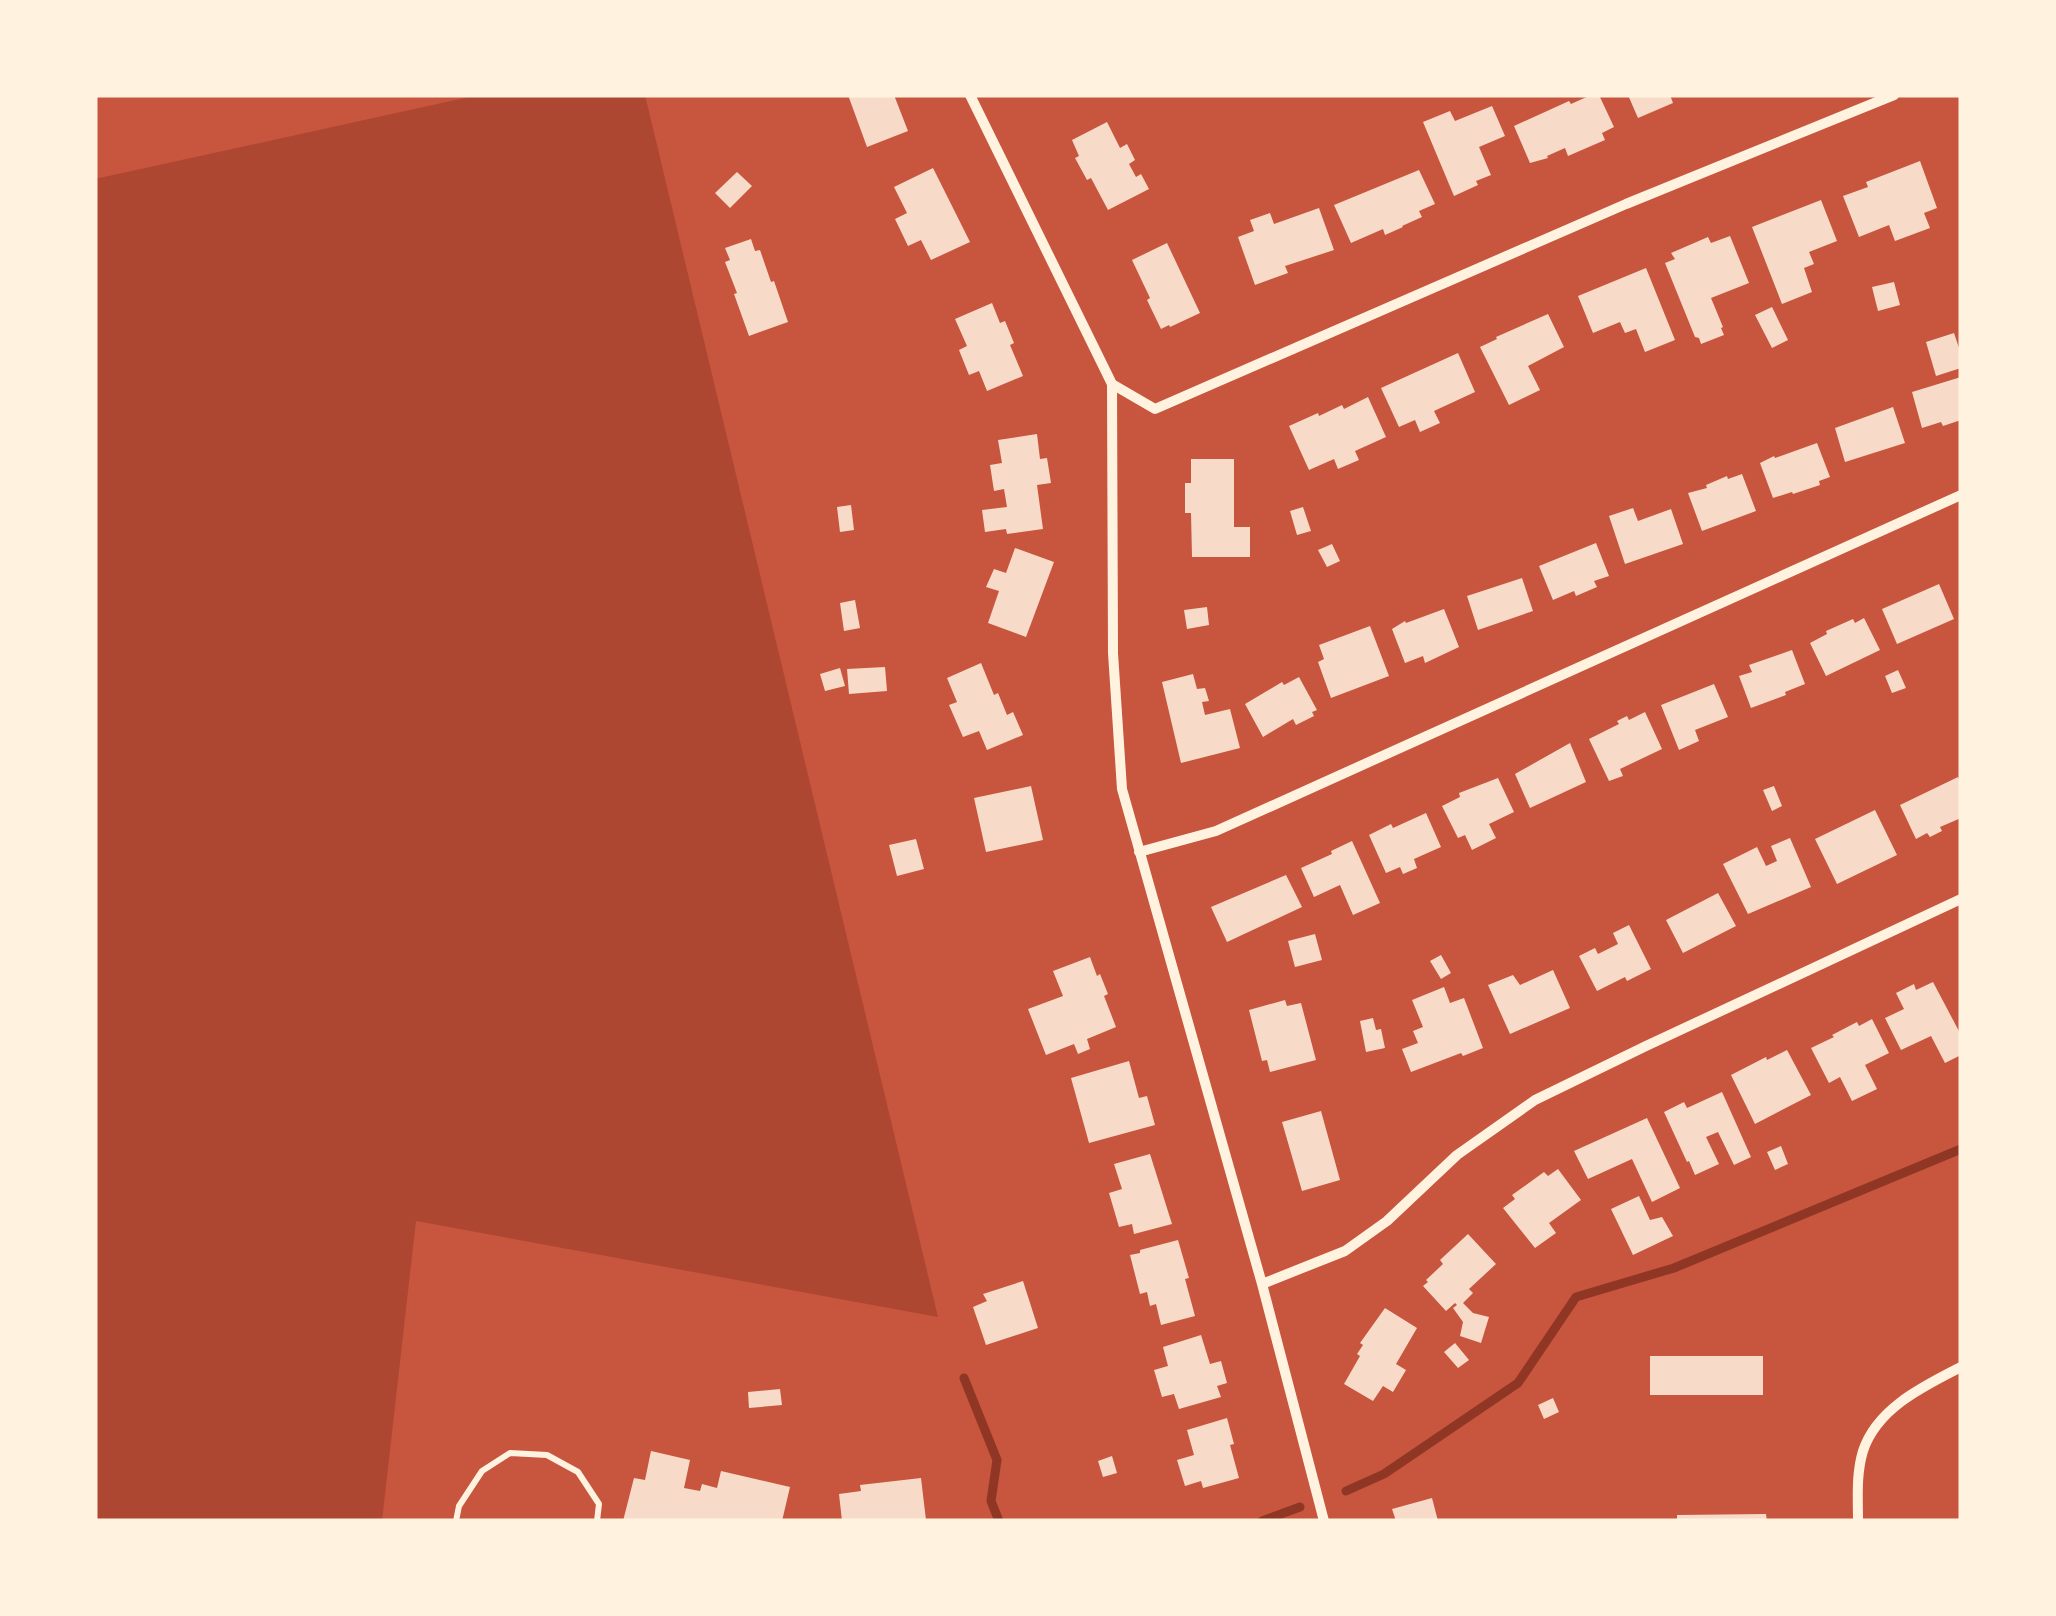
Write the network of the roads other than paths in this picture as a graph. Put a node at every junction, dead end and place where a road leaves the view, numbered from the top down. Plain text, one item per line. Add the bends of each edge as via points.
1 (970, 95) edge
2 (1894, 95) edge
3 (1112, 384) junction
4 (1961, 495) edge
5 (1139, 852) junction
6 (1961, 899) edge
7 (1262, 1284) junction
8 (1961, 1368) edge
9 (456, 1521) edge
10 (597, 1521) edge
11 (1324, 1521) edge
12 (1858, 1521) edge

1 - 3 street
2 - 3 street via 1156,408
3 - 5 street via 1116,723 1122,789
4 - 5 street via 1216,831
5 - 7 street
6 - 7 street via 1535,1100 1456,1155 1387,1222 1345,1251
7 - 11 street
8 - 12 street via 1923,1387 1878,1425 1864,1449
9 - 10 lane via 458,1506 482,1471 510,1453 547,1455 578,1472 599,1504

